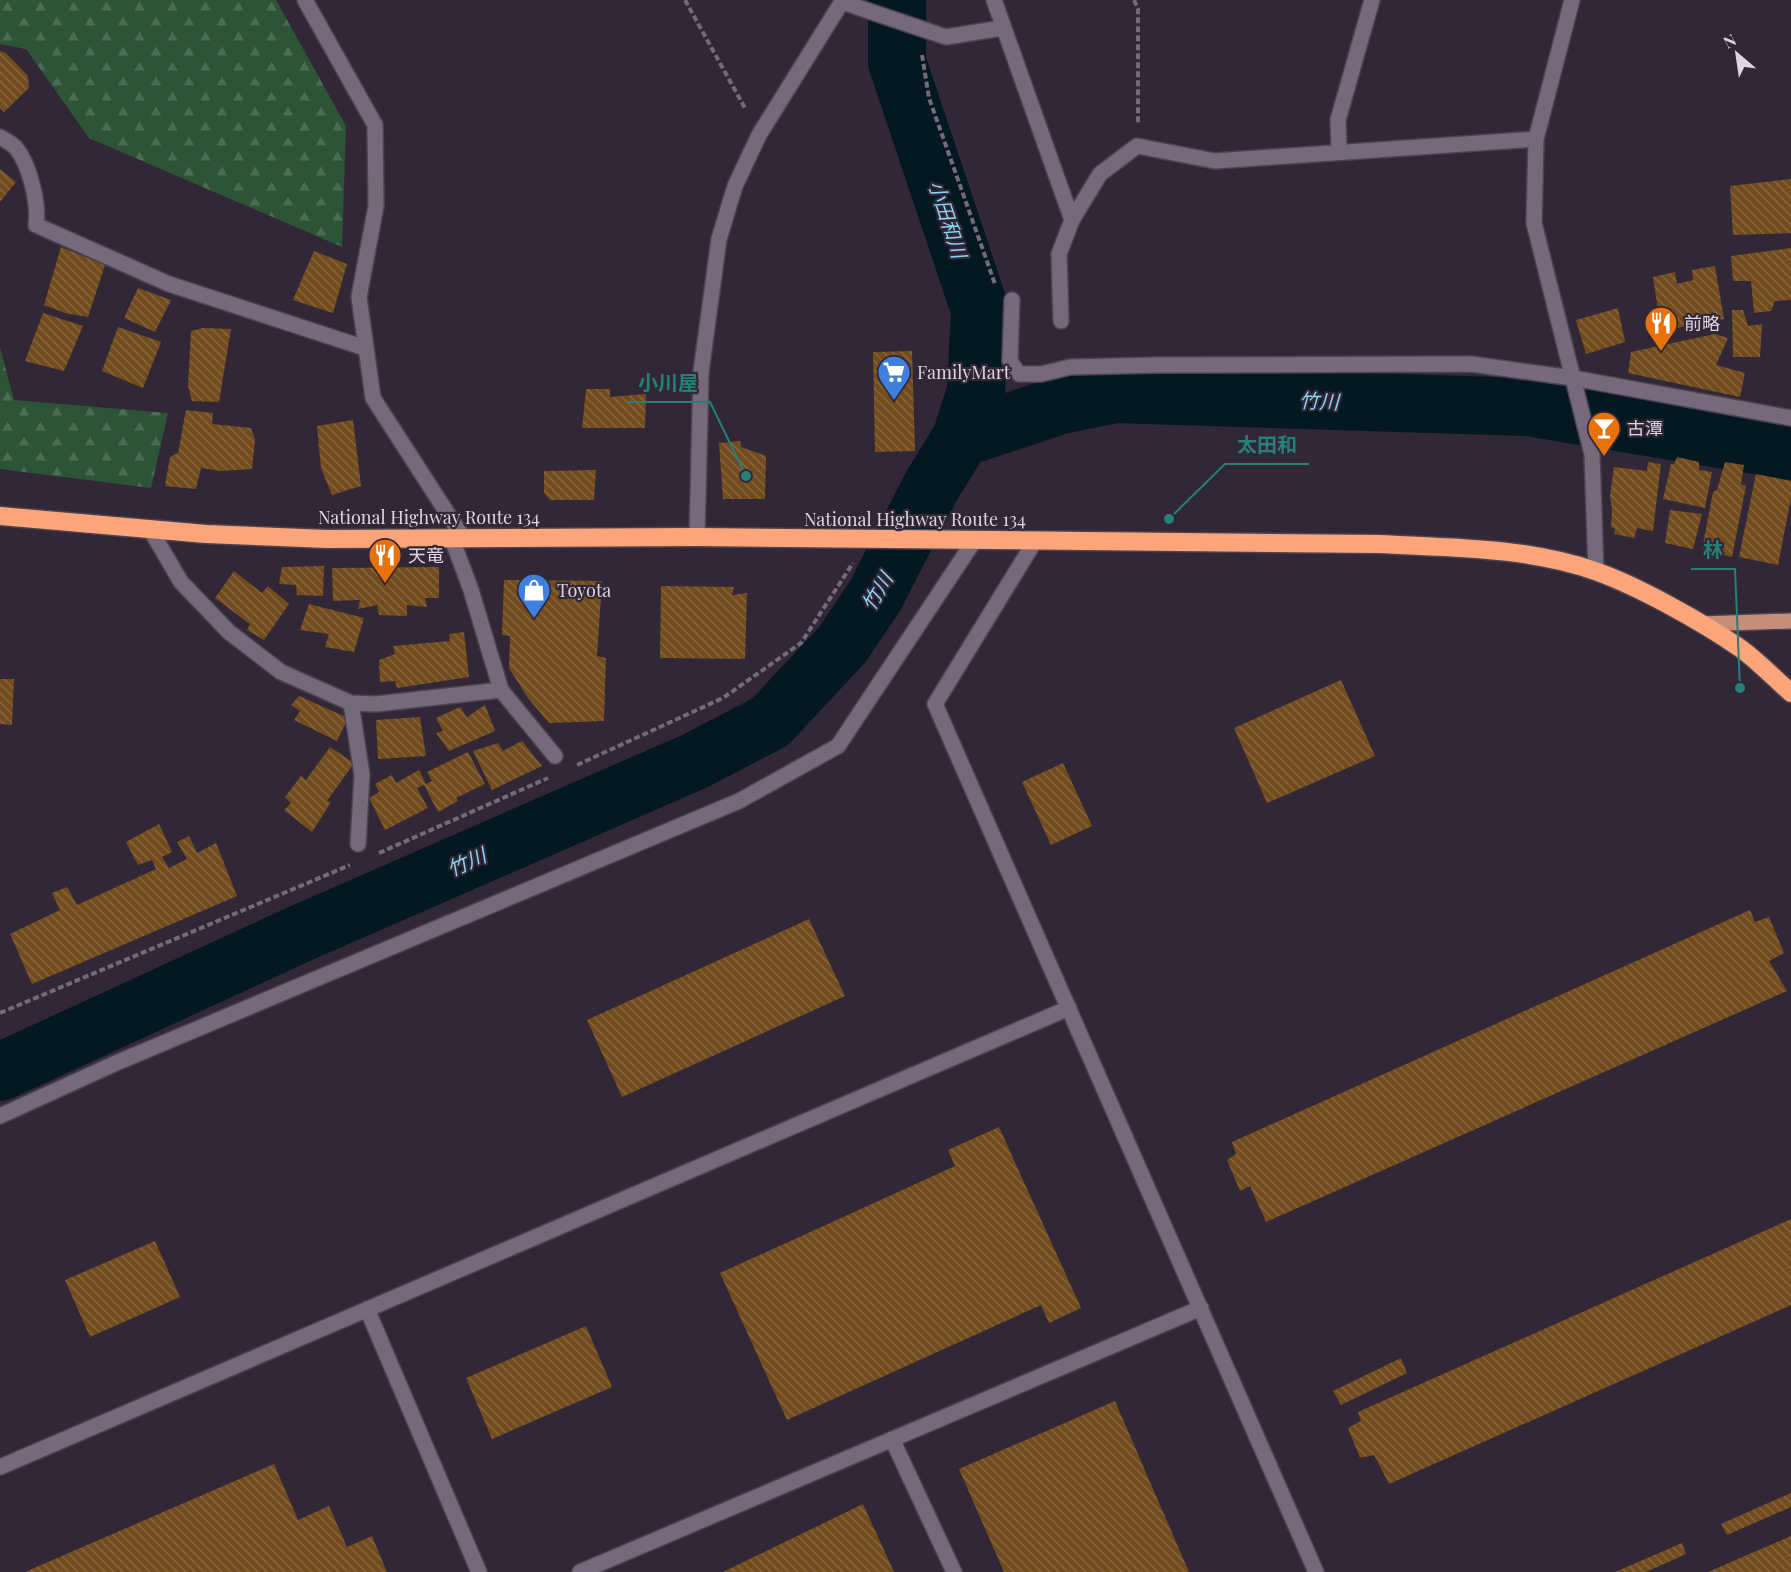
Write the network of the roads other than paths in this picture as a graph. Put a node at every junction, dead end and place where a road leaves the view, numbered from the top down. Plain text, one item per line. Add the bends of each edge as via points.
1 (305, 0) edge
2 (994, 0) edge
3 (1372, 0) edge
4 (1572, 0) edge
5 (843, 1) edge
6 (1002, 28) junction
7 (0, 137) edge
8 (1536, 139) junction
9 (1339, 150) junction
10 (1072, 220) junction
11 (1012, 300) road end
12 (1061, 321) dead end
13 (365, 348) junction
14 (1573, 378) junction
15 (1791, 418) edge
16 (0, 516) edge
17 (150, 529) junction
18 (697, 537) junction
19 (458, 539) junction
20 (974, 541) junction
21 (1035, 541) junction
22 (1596, 571) junction
23 (1791, 621) edge
24 (1701, 624) junction
25 (501, 690) junction
26 (1791, 693) edge
27 (351, 702) junction
28 (555, 756) dead end
29 (358, 844) dead end
30 (1069, 1008) junction
31 (0, 1116) edge
32 (1200, 1308) junction
33 (367, 1309) junction
34 (892, 1439) junction
35 (0, 1467) edge
36 (479, 1572) edge
37 (580, 1572) edge
38 (954, 1572) edge
39 (1316, 1572) edge

1 - 13 street via 375,125 376,206 359,297
2 - 6 street
3 - 9 street via 1338,120
4 - 8 street
5 - 6 street via 946,37
5 - 18 street via 759,135 735,186 719,239 701,372
6 - 10 street
7 - 13 street via 16,147 33,185 36,225 169,284
8 - 9 street
8 - 14 street via 1534,223
9 - 10 street via 1215,161 1137,146 1100,174
10 - 12 street via 1059,254
11 - 14 street via 1010,361 1019,374 1070,367 1415,362 1472,364
13 - 19 street via 373,398
14 - 15 street
14 - 22 street via 1592,454
16 - 17 highway, National Highway Route 134
17 - 19 highway, National Highway Route 134 via 327,539
17 - 27 street via 181,582 229,632 281,672
18 - 19 highway, National Highway Route 134
18 - 20 highway, National Highway Route 134
19 - 25 street
20 - 21 highway, National Highway Route 134
20 - 31 street via 838,746 739,801 116,1063
21 - 22 highway, National Highway Route 134 via 1379,544 1487,550
21 - 30 street via 935,704
22 - 24 highway, National Highway Route 134
23 - 24 main road
24 - 26 highway, National Highway Route 134 via 1742,649
25 - 27 street via 376,704
25 - 28 street
27 - 29 street via 362,775
30 - 32 street
30 - 33 street
32 - 34 street
32 - 39 street
33 - 35 street
33 - 36 street
34 - 37 street
34 - 38 street

